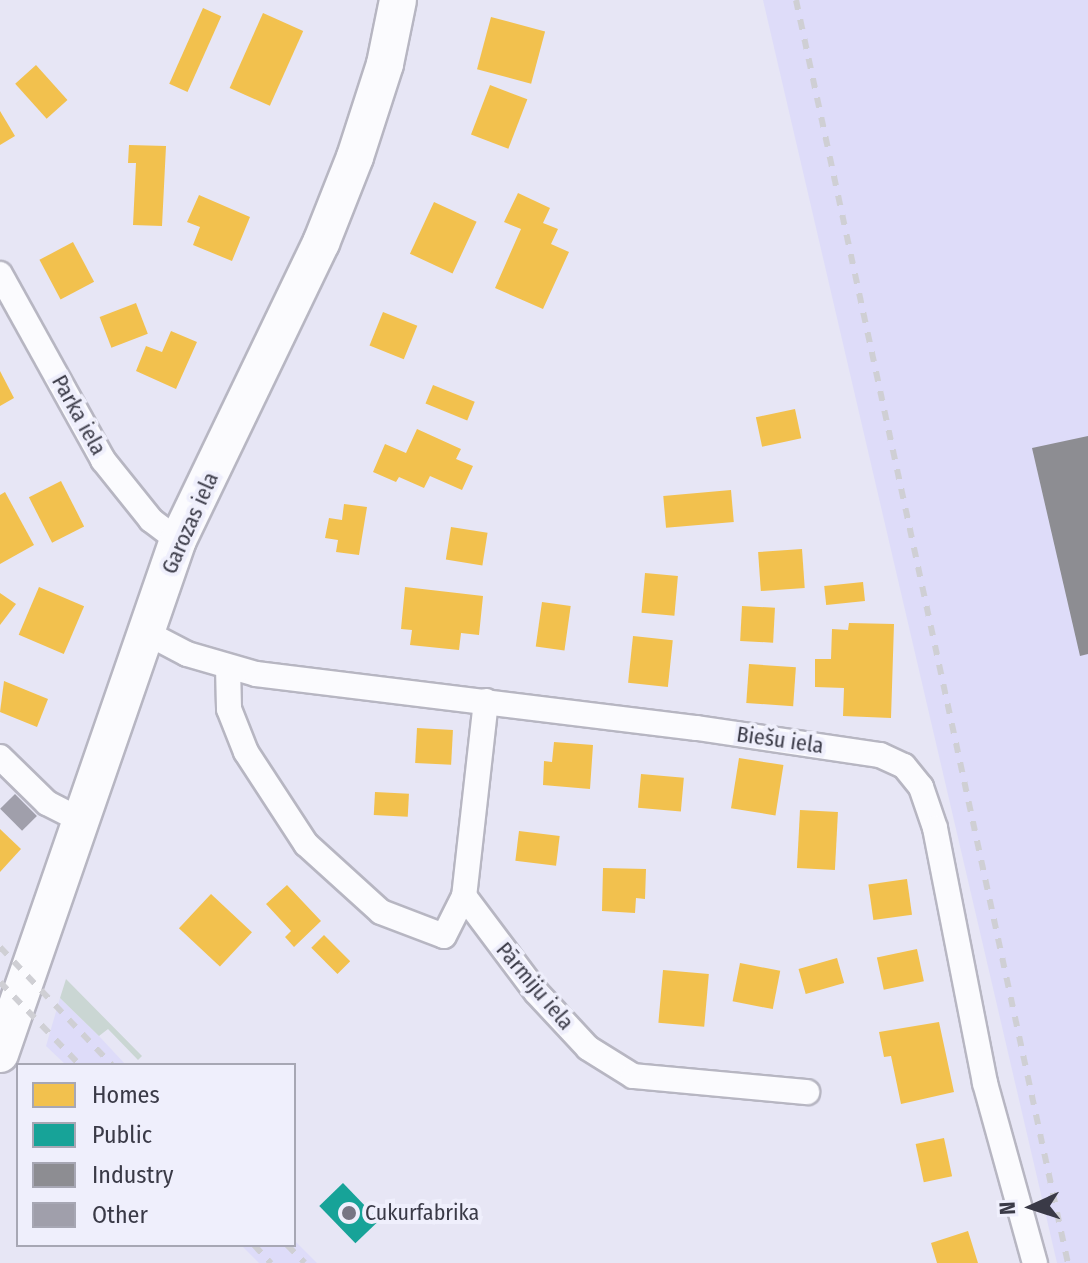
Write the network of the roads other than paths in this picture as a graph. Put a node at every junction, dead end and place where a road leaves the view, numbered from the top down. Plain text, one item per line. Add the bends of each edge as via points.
1 (398, 0) edge
2 (0, 274) edge
3 (178, 540) junction
4 (147, 633) junction
5 (228, 667) junction
6 (486, 701) junction
7 (0, 757) edge
8 (79, 819) junction
9 (464, 896) junction
10 (0, 1054) edge
11 (807, 1092) dead end
12 (1035, 1263) edge

1 - 3 main road, Garozas iela via 385,64 321,243
2 - 3 street, Parka iela via 103,460 151,520
3 - 4 main road, Garozas iela
4 - 5 street, Biešu iela
4 - 8 main road, Garozas iela
5 - 6 street, Biešu iela
5 - 9 street via 229,709 246,752 306,844 381,912 444,936
6 - 9 street
6 - 12 street, Biešu iela via 880,755 904,766 921,787 935,828 985,1083
7 - 8 street via 47,803
8 - 10 main road, Garozas iela
9 - 11 street, Pārmiju iela via 536,992 588,1048 633,1076

